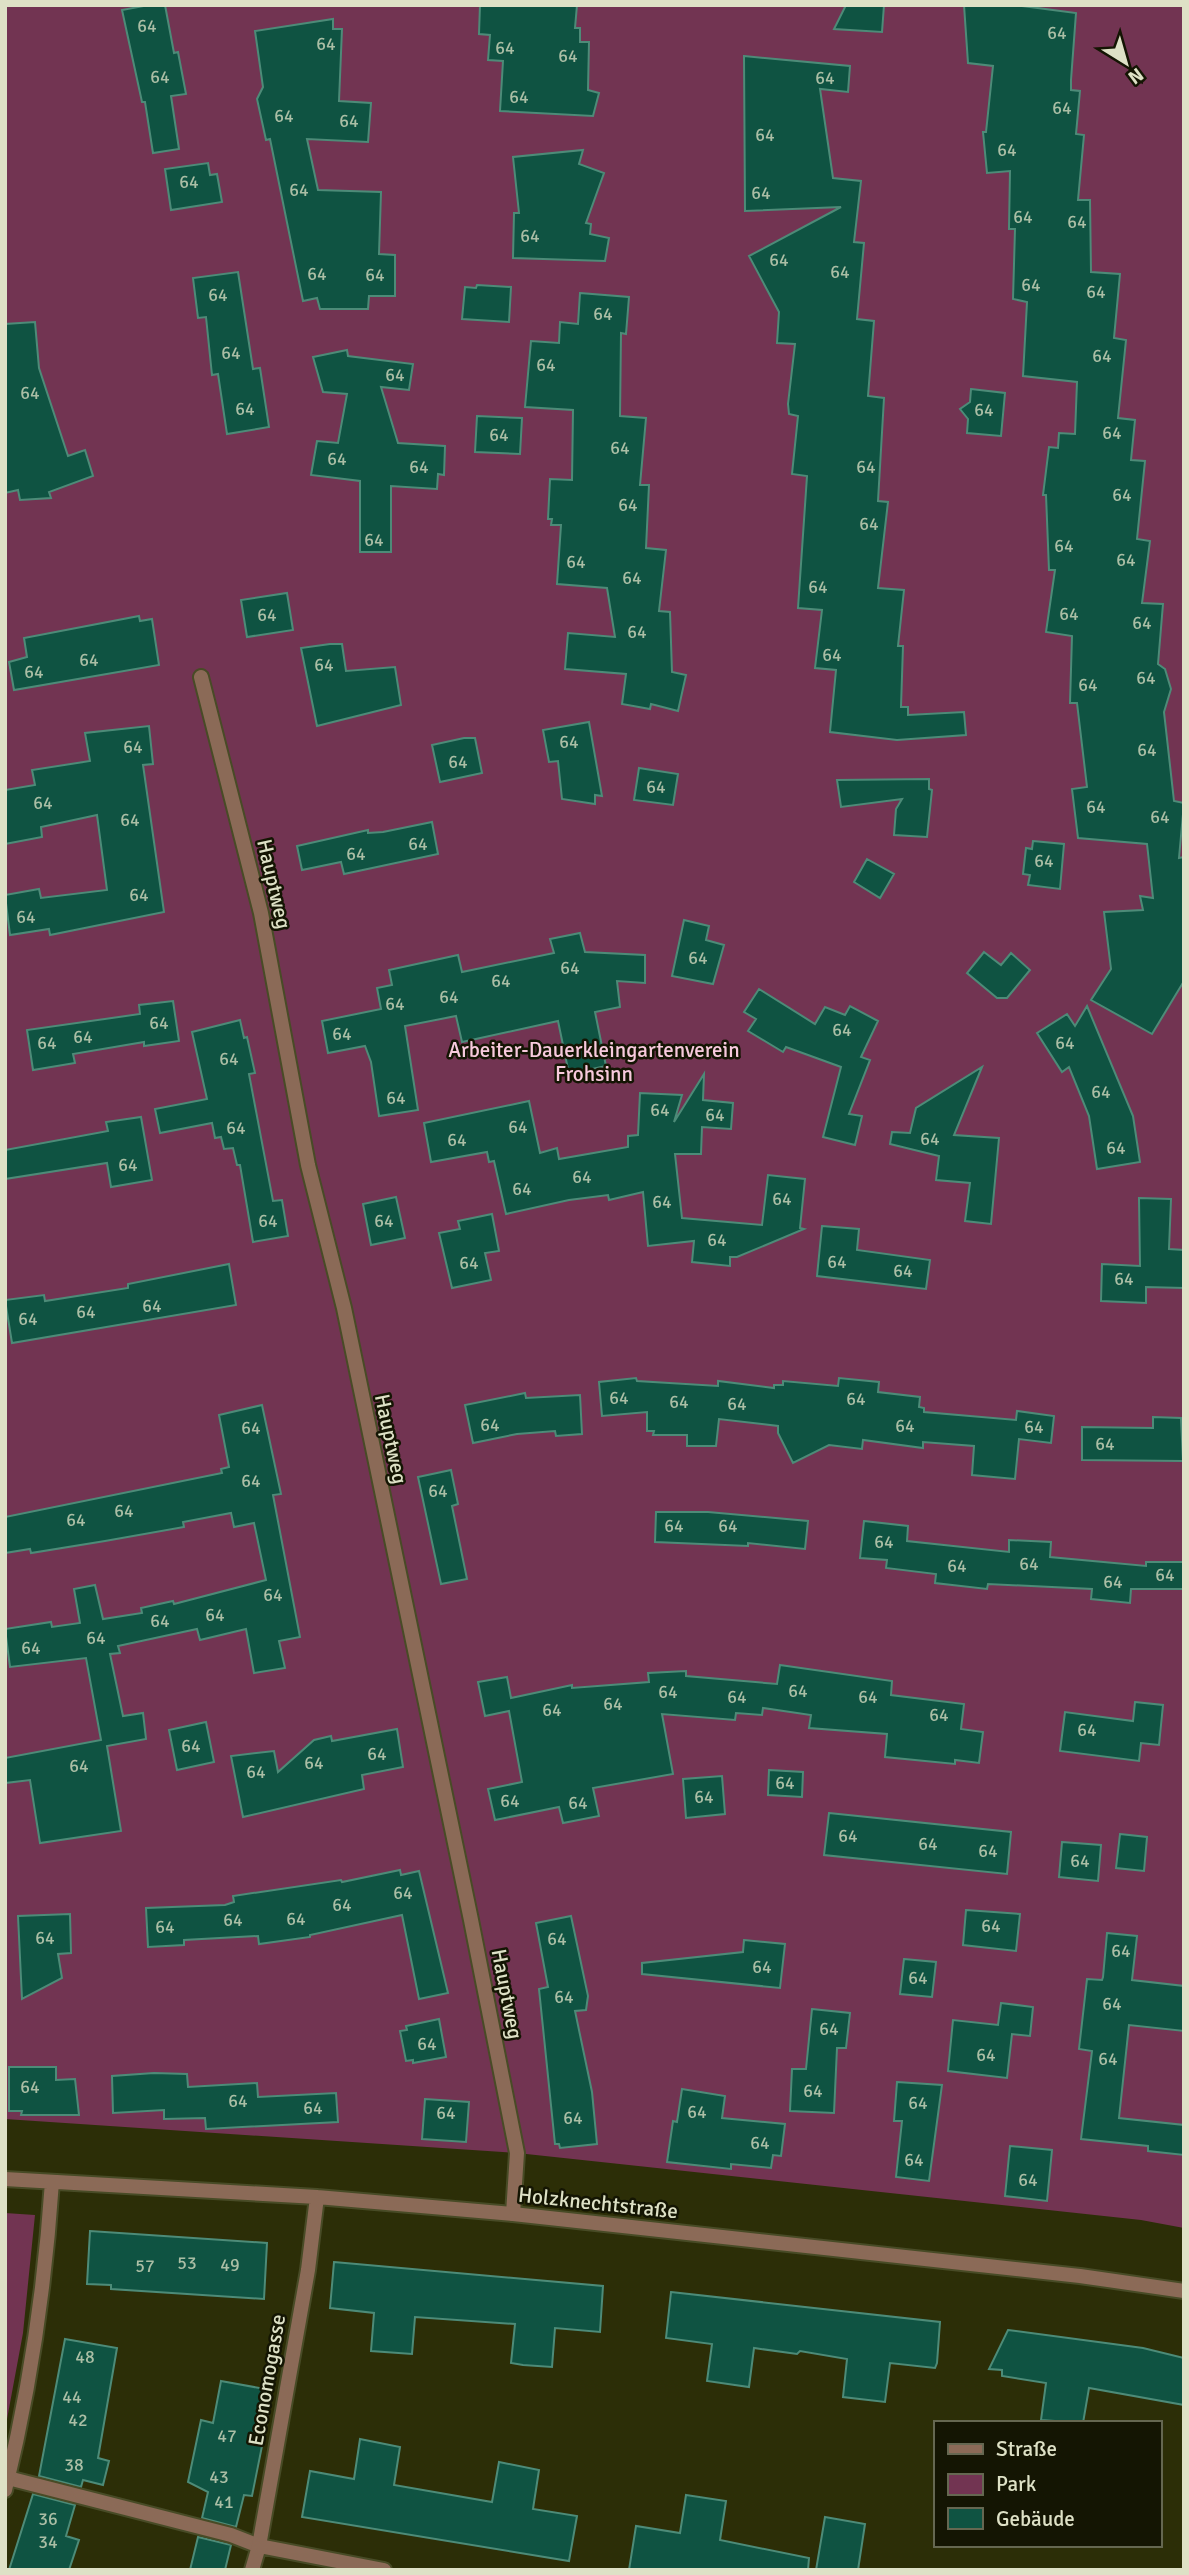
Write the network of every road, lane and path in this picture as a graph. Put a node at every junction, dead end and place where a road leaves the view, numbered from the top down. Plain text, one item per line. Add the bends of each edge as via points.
1 (201, 677) dead end
2 (5, 2179) edge
3 (52, 2182) junction
4 (317, 2197) junction
5 (513, 2214) junction
6 (1184, 2291) edge
7 (7, 2484) edge
8 (259, 2546) junction
9 (252, 2570) edge
10 (384, 2570) edge

1 - 5 street, Hauptweg via 261,913 308,1166 344,1308 471,1920 517,2153
2 - 3 street, Holzknechtstraße
3 - 4 street, Holzknechtstraße
3 - 7 street via 34,2353
4 - 5 street, Holzknechtstraße
4 - 8 street, Economogasse via 309,2270
5 - 6 street, Holzknechtstraße
7 - 8 street via 231,2535
8 - 9 street, Economogasse
8 - 10 street

